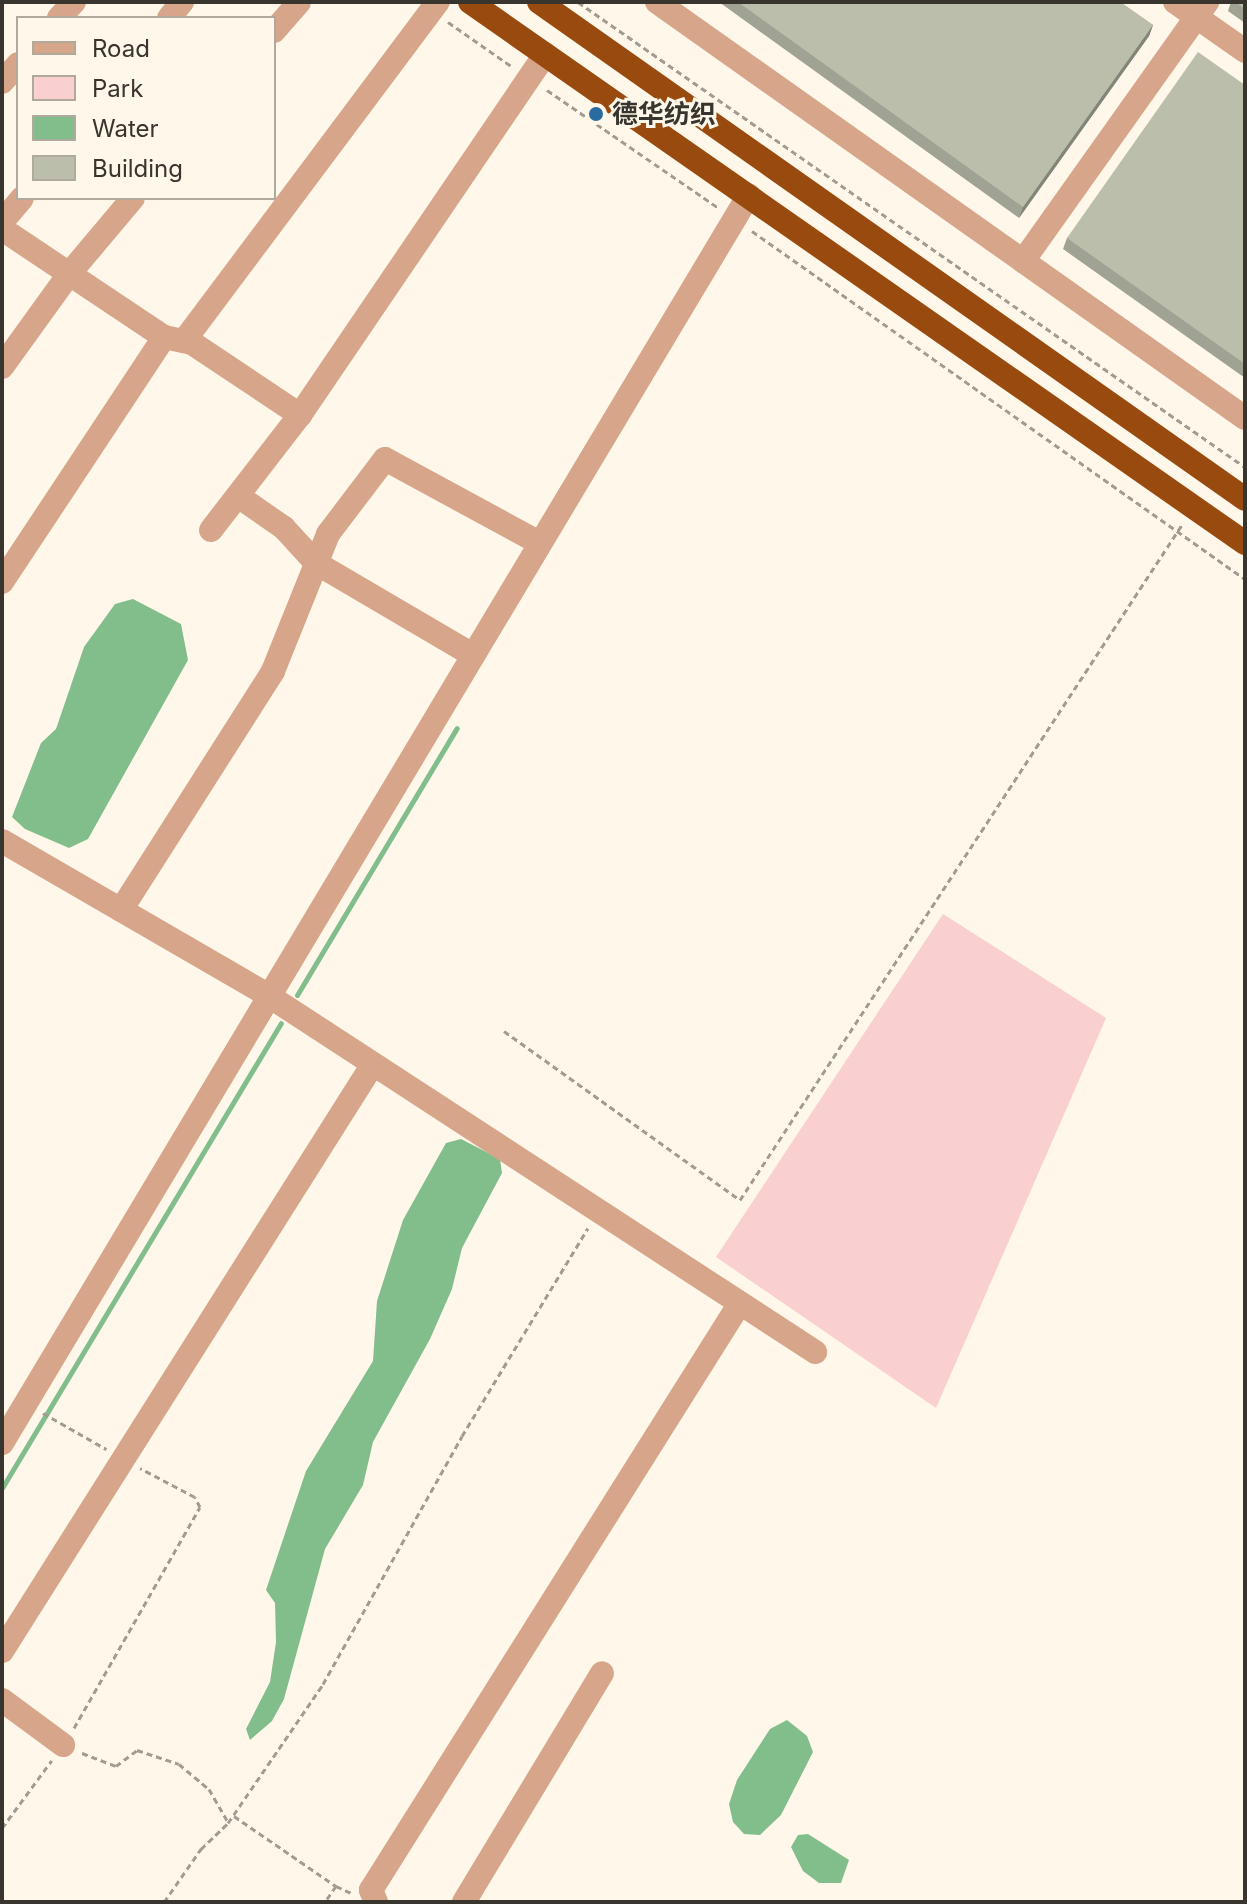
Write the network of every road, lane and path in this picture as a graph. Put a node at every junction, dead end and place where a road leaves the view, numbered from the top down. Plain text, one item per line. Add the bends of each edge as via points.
1 (299, 2) edge
2 (470, 2) edge
3 (539, 2) edge
4 (578, 2) edge
5 (657, 2) edge
6 (1175, 2) edge
7 (435, 6) edge
8 (1202, 10) edge
9 (276, 29) edge
10 (1245, 51) edge
11 (545, 54) junction
12 (16, 66) edge
13 (529, 77) junction
14 (2, 82) edge
15 (749, 195) junction
16 (20, 200) edge
17 (131, 200) edge
18 (734, 218) junction
19 (2, 222) edge
20 (2, 229) edge
21 (1023, 261) junction
22 (69, 274) junction
23 (174, 339) junction
24 (2, 367) edge
25 (300, 415) junction
26 (1245, 418) edge
27 (1245, 467) edge
28 (238, 496) junction
29 (1245, 499) edge
30 (1194, 507) junction
31 (211, 530) dead end
32 (1177, 532) junction
33 (540, 543) junction
34 (1245, 543) edge
35 (316, 563) junction
36 (1245, 579) edge
37 (2, 582) edge
38 (473, 655) junction
39 (2, 841) edge
40 (121, 910) junction
41 (269, 996) junction
42 (504, 1031) dead end
43 (373, 1064) junction
44 (598, 1210) junction
45 (740, 1303) junction
46 (815, 1352) dead end
47 (39, 1411) dead end
48 (2, 1443) edge
49 (123, 1459) junction
50 (2, 1651) edge
51 (602, 1673) dead end
52 (2, 1700) edge
53 (63, 1745) junction
54 (234, 1816) junction
55 (228, 1823) junction
56 (2, 1828) edge
57 (164, 1902) edge
58 (325, 1902) edge
59 (376, 1902) edge
60 (464, 1902) edge

1 - 9 street
2 - 11 highway
3 - 29 highway
4 - 27 path
5 - 21 street
6 - 8 street
7 - 13 path
7 - 23 street
8 - 10 street
8 - 21 street
11 - 13 street
11 - 15 highway
12 - 14 street
13 - 18 path
13 - 25 street
15 - 18 street
15 - 30 highway
16 - 19 street
17 - 22 street
18 - 32 path
18 - 33 street
20 - 22 street
21 - 26 street
22 - 23 street
22 - 24 street
23 - 25 street
23 - 37 street
25 - 28 street
28 - 31 street
28 - 35 street via 284,528
30 - 32 path
30 - 34 highway
32 - 36 path
32 - 42 path via 740,1200
33 - 35 street via 385,459 328,534
33 - 38 street
35 - 38 street
35 - 40 street via 273,671
38 - 41 street
39 - 40 street
40 - 41 street
41 - 43 street
41 - 48 street
43 - 44 street
43 - 49 street
44 - 45 street
44 - 54 path via 404,1534 323,1684
45 - 46 street
45 - 59 street via 371,1890
47 - 49 path
49 - 50 street
49 - 53 path via 195,1497 200,1507
51 - 60 street
52 - 53 street
53 - 55 path via 116,1766 137,1750 179,1764 209,1789
53 - 56 path
54 - 55 path
54 - 58 path via 336,1886
55 - 57 path via 201,1849

